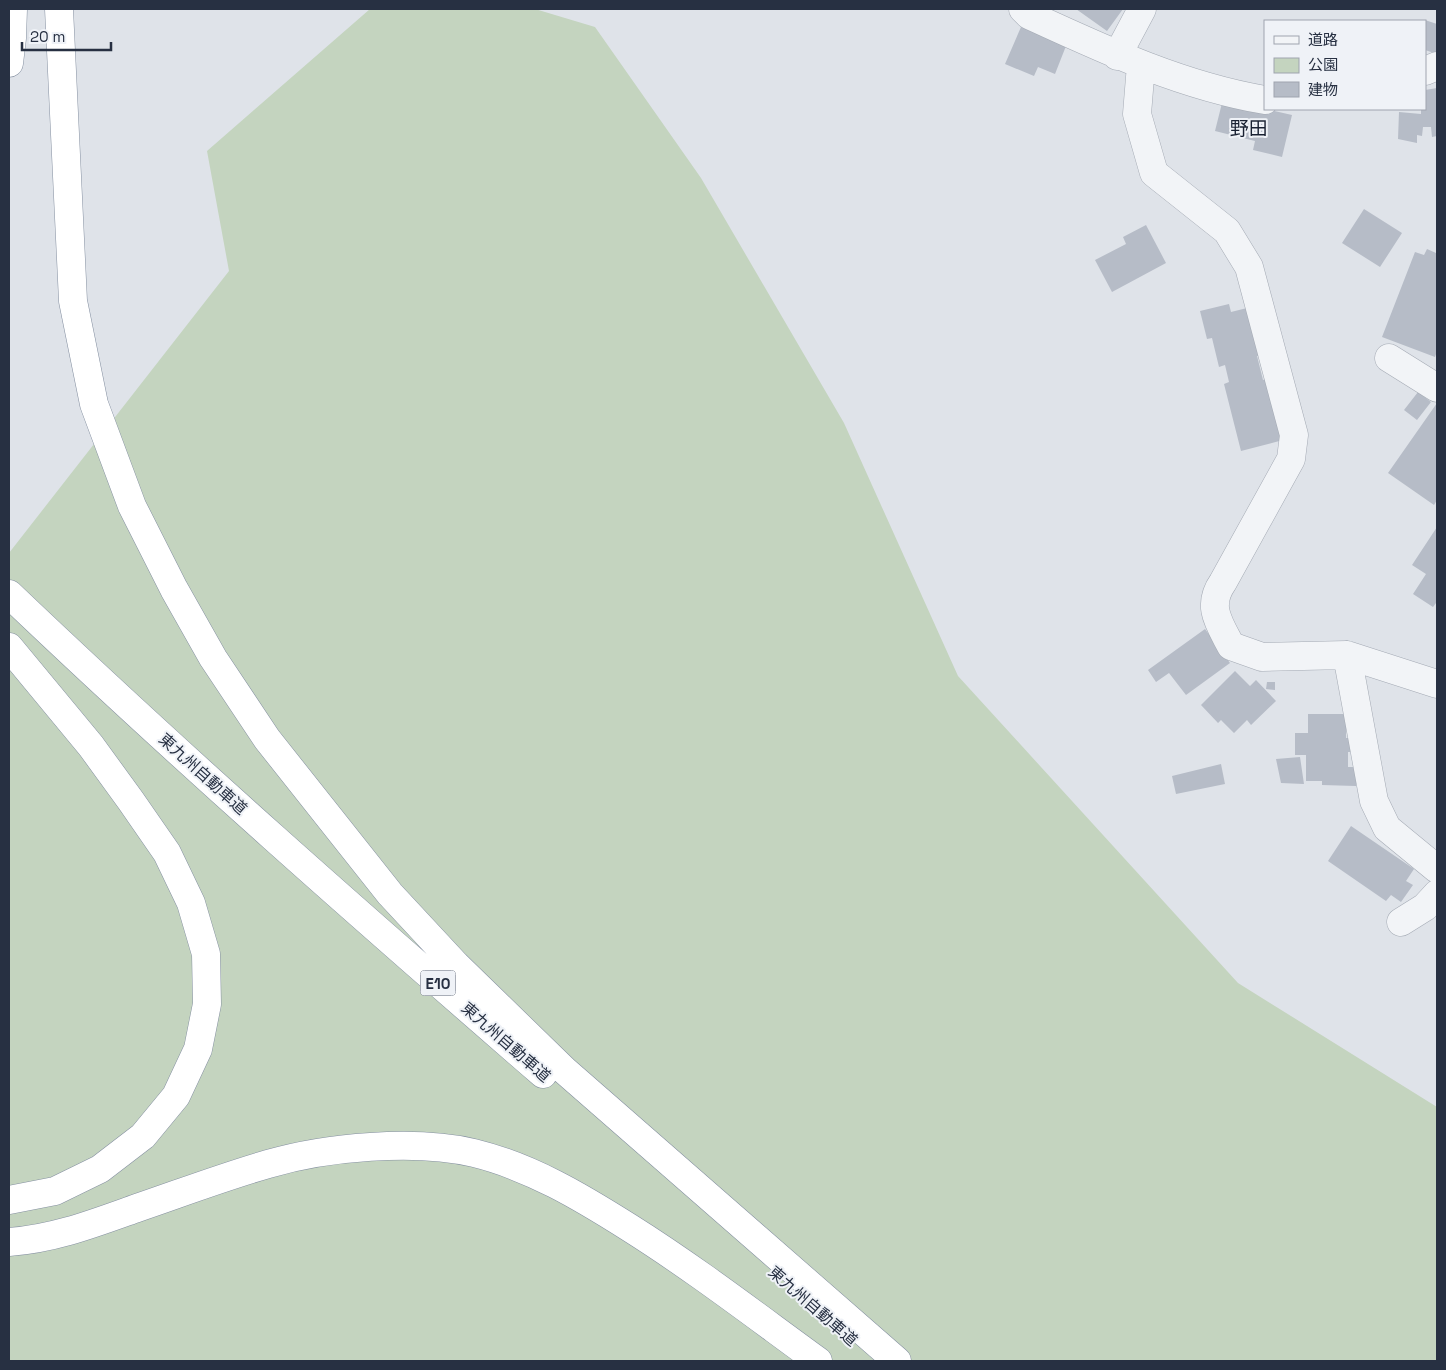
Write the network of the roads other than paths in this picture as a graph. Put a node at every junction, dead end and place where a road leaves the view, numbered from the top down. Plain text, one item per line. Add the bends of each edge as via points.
1 (13, 9) edge
2 (59, 9) edge
3 (1022, 9) edge
4 (1142, 9) edge
5 (1129, 60) junction
6 (9, 63) edge
7 (1264, 100) edge
8 (1389, 358) dead end
9 (1437, 388) edge
10 (9, 594) edge
11 (9, 647) edge
12 (1347, 655) junction
13 (1437, 684) edge
14 (1437, 869) edge
15 (1437, 894) edge
16 (1401, 922) dead end
17 (9, 1200) edge
18 (9, 1242) edge
19 (818, 1361) edge
20 (877, 1361) edge
21 (897, 1361) edge

1 - 6 highway
2 - 21 highway via 73,301 94,404 132,506 214,658 272,746 390,894 456,965 564,1070
3 - 5 street
4 - 5 street
5 - 7 street via 1238,95
5 - 12 street via 1137,114 1154,173 1227,231 1249,267 1294,435 1291,459 1216,591 1216,614 1231,646 1262,657
8 - 9 street
10 - 20 highway, 東九州自動車道 / E10 via 355,911
11 - 17 highway via 91,746 166,853 191,903 206,954 207,1004 198,1049 176,1096 143,1136 91,1174 55,1191
12 - 13 street
12 - 14 street via 1374,801 1387,828
15 - 16 street via 1425,907
18 - 19 highway via 76,1230 216,1179 286,1159 351,1149 412,1145 474,1153 535,1173 601,1209 665,1250

